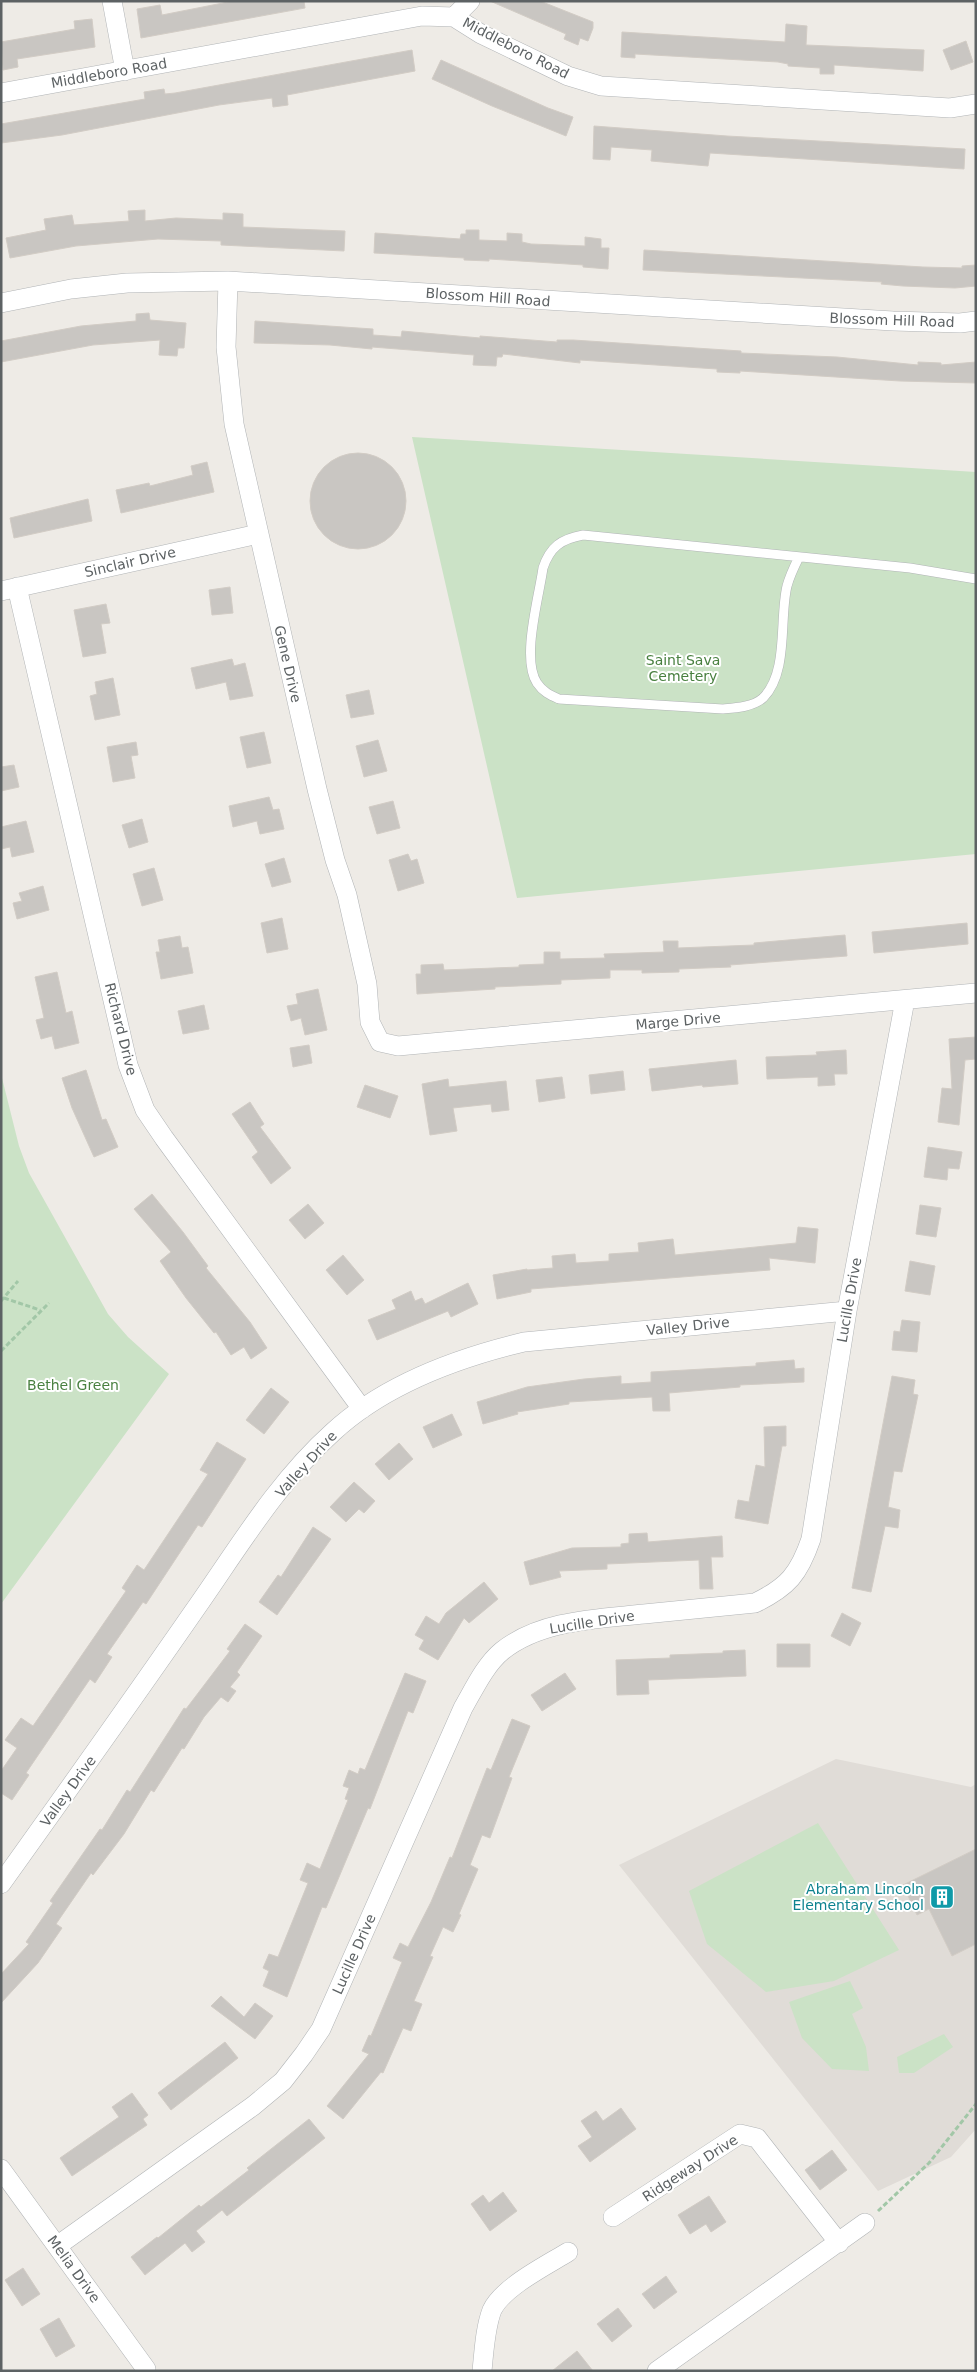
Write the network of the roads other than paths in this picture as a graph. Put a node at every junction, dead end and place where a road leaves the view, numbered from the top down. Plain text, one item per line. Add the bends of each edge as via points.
1 (112, 1) edge
2 (470, 1) edge
3 (454, 17) junction
4 (125, 70) junction
5 (1, 93) edge
6 (976, 104) edge
7 (228, 281) junction
8 (1, 303) edge
9 (976, 321) edge
10 (258, 534) junction
11 (799, 557) junction
12 (976, 578) edge
13 (9, 589) edge
14 (976, 993) edge
15 (905, 1000) junction
16 (380, 1042) joint
17 (847, 1311) junction
18 (362, 1409) junction
19 (1, 1884) edge
20 (1, 2169) edge
21 (613, 2217) dead end
22 (865, 2223) road end
23 (839, 2243) junction
24 (57, 2246) junction
25 (568, 2252) dead end
26 (146, 2369) dead end
27 (482, 2371) edge
28 (657, 2371) edge

1 - 4 street
2 - 3 street
3 - 4 street, Middleboro Road via 422,16
3 - 6 street, Middleboro Road via 481,34 560,72 600,86 950,108
4 - 5 street, Middleboro Road
7 - 8 street, Blossom Hill Road via 127,283 71,289
7 - 9 street, Blossom Hill Road via 893,321
7 - 10 street, Gene Drive via 228,387
10 - 13 street, Sinclair Drive
10 - 16 street, Gene Drive via 317,789 347,895 367,984 370,1022
11 - 11 lane via 583,535 568,538 556,544 543,568 530,653 536,682 545,692 559,699 723,709 744,707 762,699 773,684 779,662 787,587
11 - 12 lane
13 - 18 street, Richard Drive via 128,1065 145,1110
14 - 15 street, Marge Drive
15 - 16 street, Marge Drive via 398,1046
15 - 17 street, Lucille Drive
17 - 18 street, Valley Drive via 524,1342 441,1367
17 - 24 street, Lucille Drive via 811,1539 793,1576 778,1592 755,1603 554,1626 525,1636 501,1652 479,1679 463,1708 320,2029 304,2054 283,2080 253,2106
18 - 19 street, Valley Drive via 327,1438 266,1508
20 - 24 street, Melia Drive
21 - 23 street, Ridgeway Drive via 740,2134 757,2138
22 - 23 street
23 - 28 street
24 - 26 street, Melia Drive
25 - 27 street via 502,2296 492,2310

